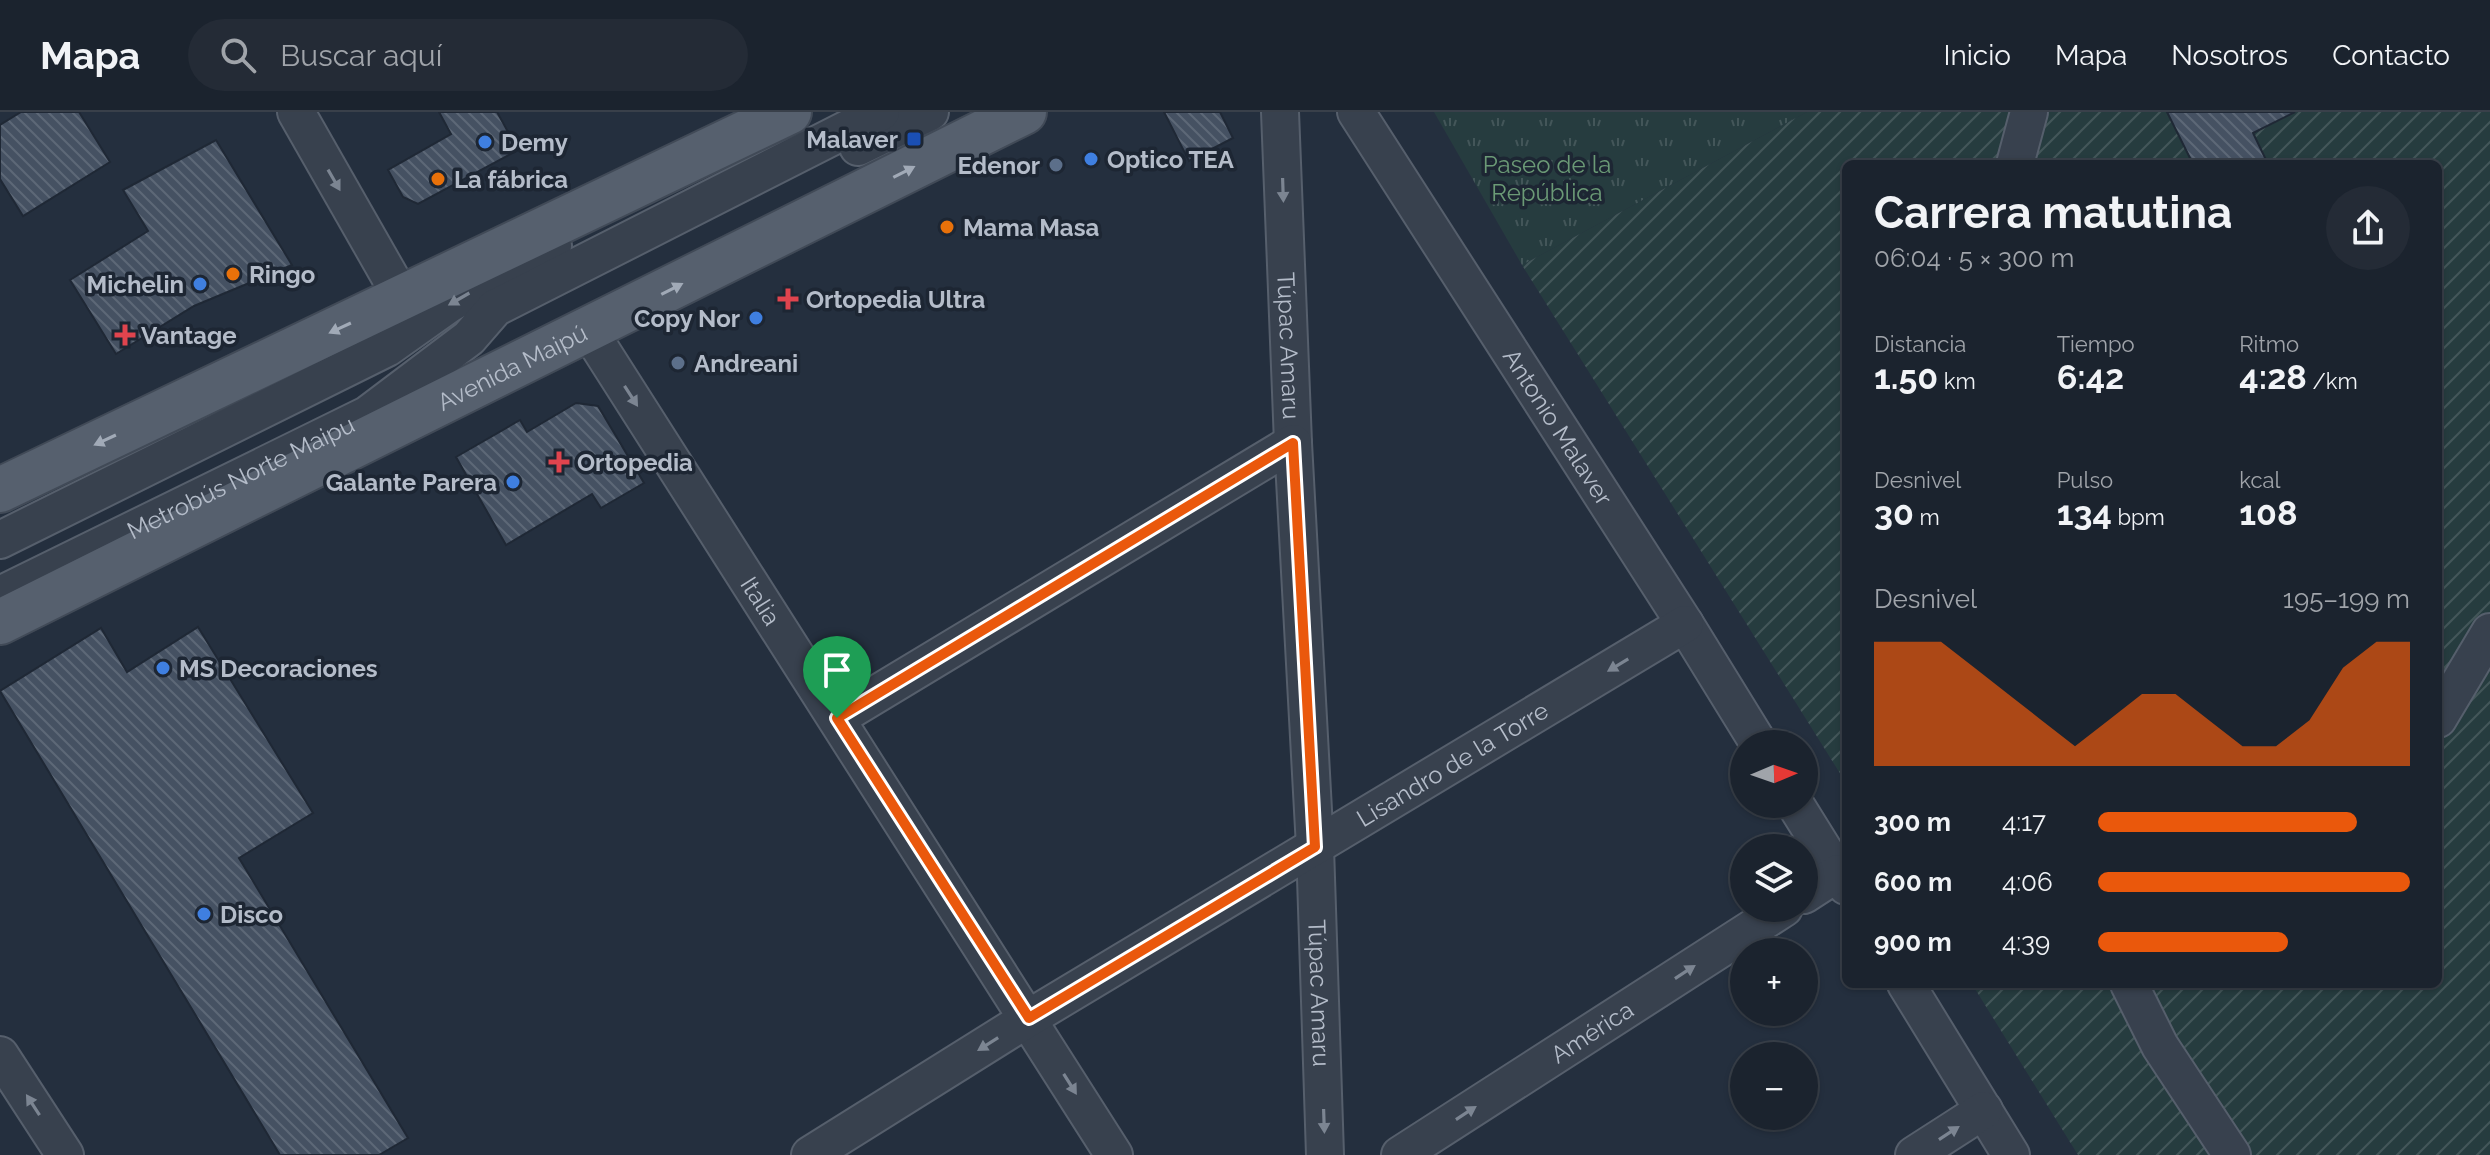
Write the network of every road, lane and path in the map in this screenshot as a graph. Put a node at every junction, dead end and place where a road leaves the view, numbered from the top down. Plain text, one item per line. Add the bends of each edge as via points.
1 (296, 112) edge
2 (789, 112) edge
3 (796, 112) edge
4 (1024, 112) edge
5 (1280, 112) edge
6 (1356, 112) edge
7 (2029, 112) edge
8 (909, 115) edge
9 (2016, 160) edge
10 (410, 312) junction
11 (589, 331) junction
12 (448, 379) junction
13 (1293, 443) junction
14 (135, 484) junction
15 (0, 490) edge
16 (54, 528) junction
17 (0, 540) edge
18 (0, 572) edge
19 (0, 595) edge
20 (0, 622) edge
21 (1685, 624) junction
22 (2490, 632) edge
23 (2442, 712) edge
24 (837, 718) junction
25 (1750, 730) edge
26 (1804, 818) edge
27 (1315, 847) junction
28 (1842, 880) edge
29 (1818, 889) edge
30 (1762, 922) edge
31 (1908, 988) edge
32 (2131, 988) edge
33 (1029, 1018) junction
34 (0, 1055) edge
35 (1984, 1110) junction
36 (65, 1155) edge
37 (810, 1155) edge
38 (1114, 1155) edge
39 (1325, 1155) edge
40 (1400, 1155) edge
41 (1914, 1155) edge
42 (2011, 1155) edge
43 (2232, 1155) edge

1 -> 10 street
2 - 10 main road
3 -> 10 street, Metrobús Norte Maipu via 449,304
11 -> 4 main road, Avenida Maipú
5 -> 13 street, Túpac Amaru
6 - 21 street, Antonio Malaver
7 - 9 street
8 - 12 street, Metrobús Norte Maipu via 678,225 469,338
10 - 12 street
10 - 14 street, Metrobús Norte Maipu via 387,348
10 -> 15 main road
11 - 12 main road, Avenida Maipú
11 -> 24 street, Italia
12 - 19 street, Metrobús Norte Maipu
12 - 20 main road, Avenida Maipú
13 - 24 street
13 - 27 street, Túpac Amaru
14 - 16 street, Metrobús Norte Maipu
14 - 16 street, Metrobús Norte Maipu
16 - 17 street, Metrobús Norte Maipu
16 - 18 street, Metrobús Norte Maipu
21 - 25 street, Antonio Malaver
21 -> 27 street, Lisandro de la Torre
22 - 23 street
24 - 33 street, Italia
26 - 28 street
27 - 33 street, Lisandro de la Torre
27 -> 39 street, Túpac Amaru
28 - 29 street
40 -> 30 street, América
31 - 35 street
32 - 43 street via 2160,1046
33 -> 37 street, Lisandro de la Torre
33 -> 38 street, Italia
36 -> 34 street
41 -> 35 street
35 - 42 street

